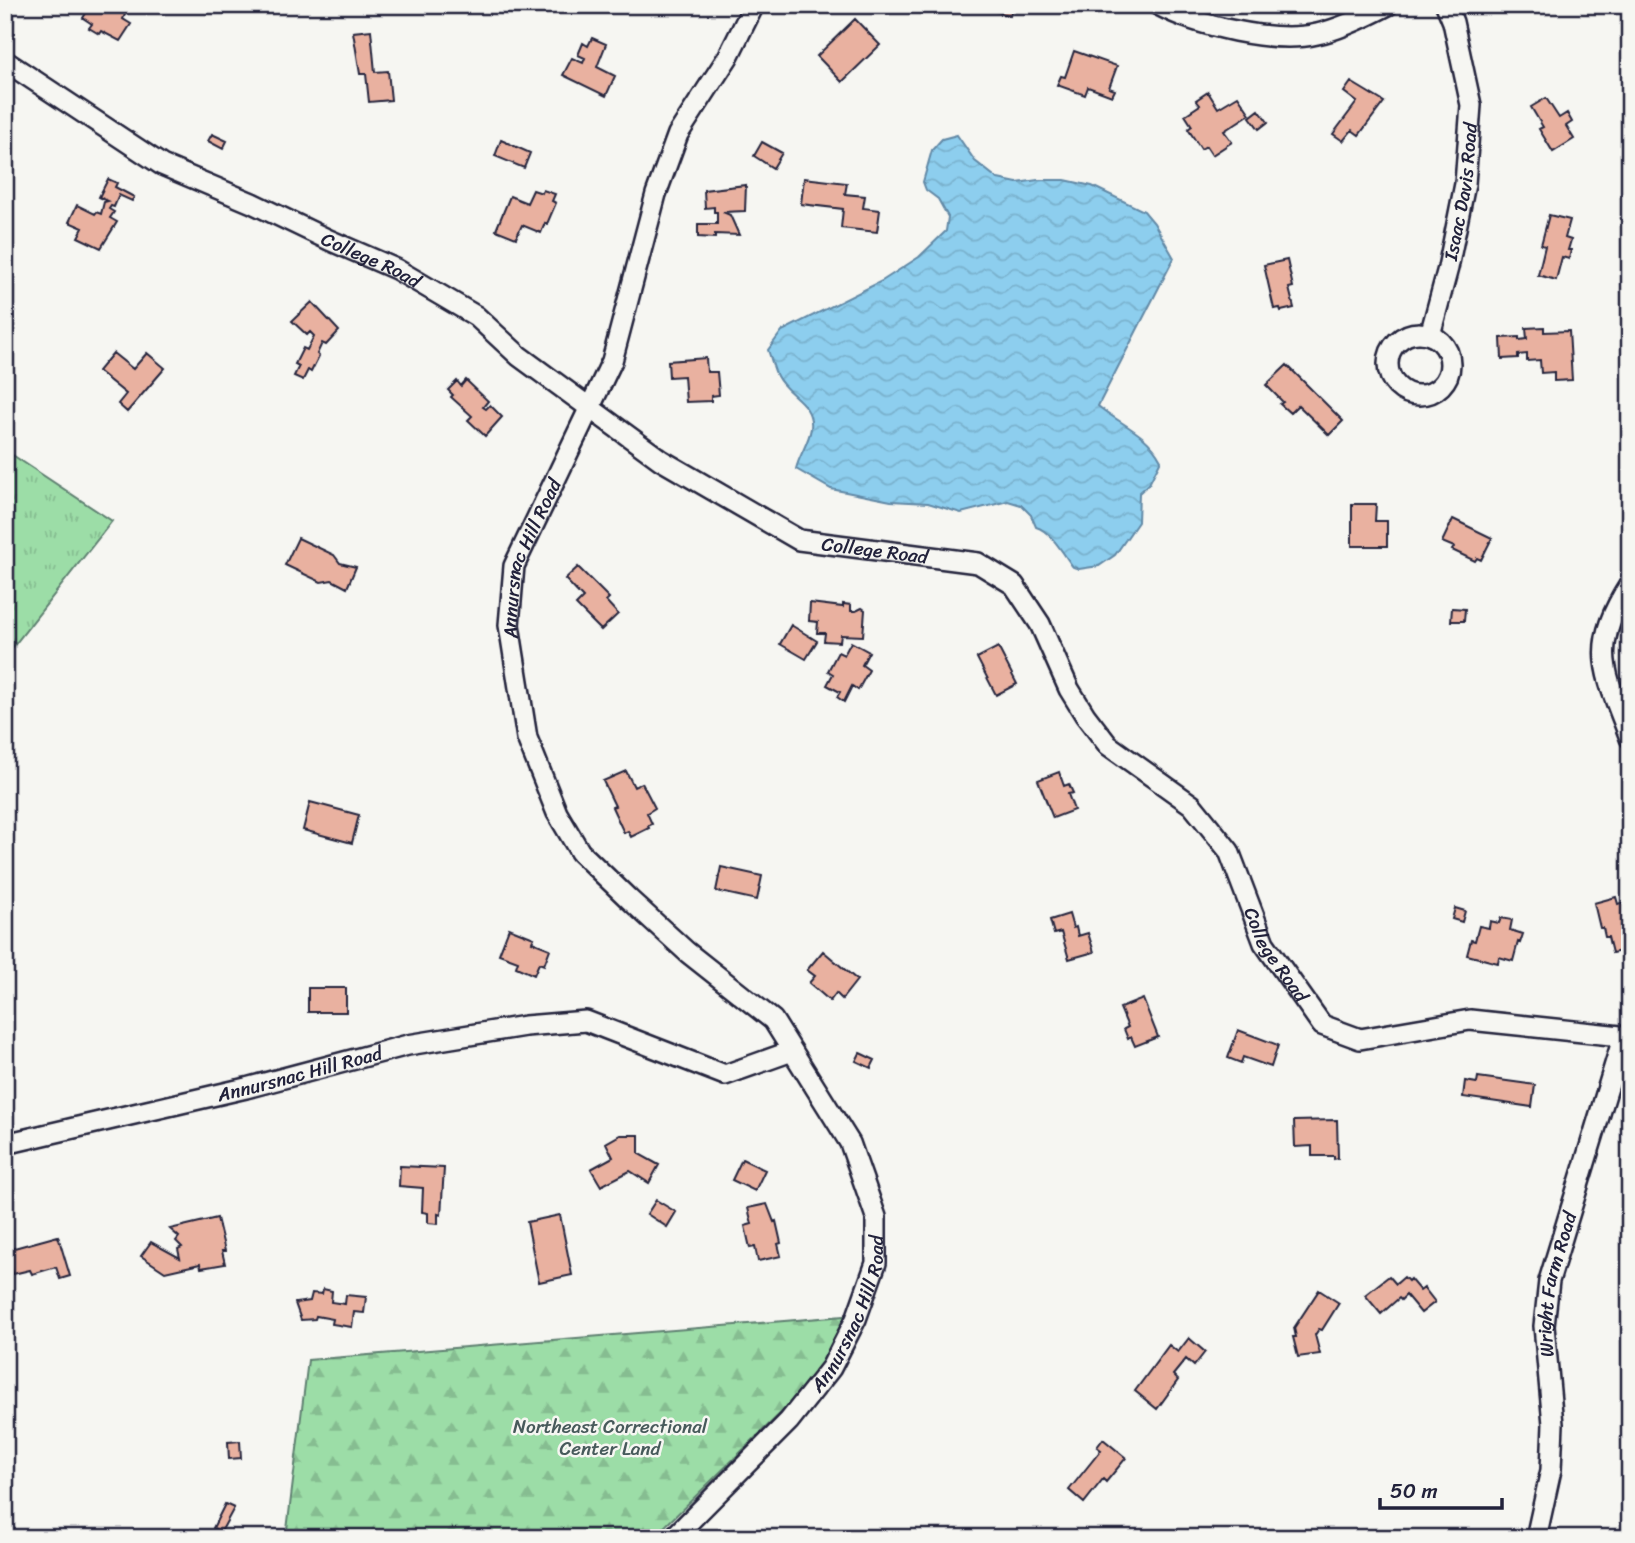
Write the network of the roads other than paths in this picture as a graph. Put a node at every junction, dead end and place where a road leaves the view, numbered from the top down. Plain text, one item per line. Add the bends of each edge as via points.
1 (754, 5) edge
2 (1158, 5) edge
3 (1388, 5) edge
4 (1447, 5) edge
5 (5, 61) edge
6 (1430, 335) dead end
7 (590, 408) junction
8 (1630, 584) edge
9 (1630, 738) edge
10 (1627, 1037) edge
11 (792, 1051) junction
12 (5, 1144) edge
13 (673, 1538) edge
14 (1536, 1538) edge

1 - 7 street, Annursnac Hill Road via 728,57 678,134 656,194 612,361
2 - 3 street via 1181,18 1294,38 1320,34
4 - 6 street, Isaac Davis Road via 1471,105 1465,184
5 - 7 street, College Road via 162,165 396,269 476,316 519,356
7 - 10 street, College Road via 661,460 799,540 978,564 1014,585 1040,624 1069,689 1108,746 1192,805 1229,851 1264,943 1322,1025 1360,1039 1470,1020
7 - 11 street, Annursnac Hill Road via 514,566 509,625 527,738 557,813 580,852 687,952 766,1013
8 - 9 street via 1607,626 1603,648 1606,675
10 - 14 street, Wright Farm Road via 1549,1281 1544,1326 1553,1424 1551,1469
11 - 12 street, Annursnac Hill Road via 725,1075 586,1021 525,1026 408,1045
11 - 13 street, Annursnac Hill Road via 850,1143 876,1217 876,1263 856,1319 831,1368 789,1421

